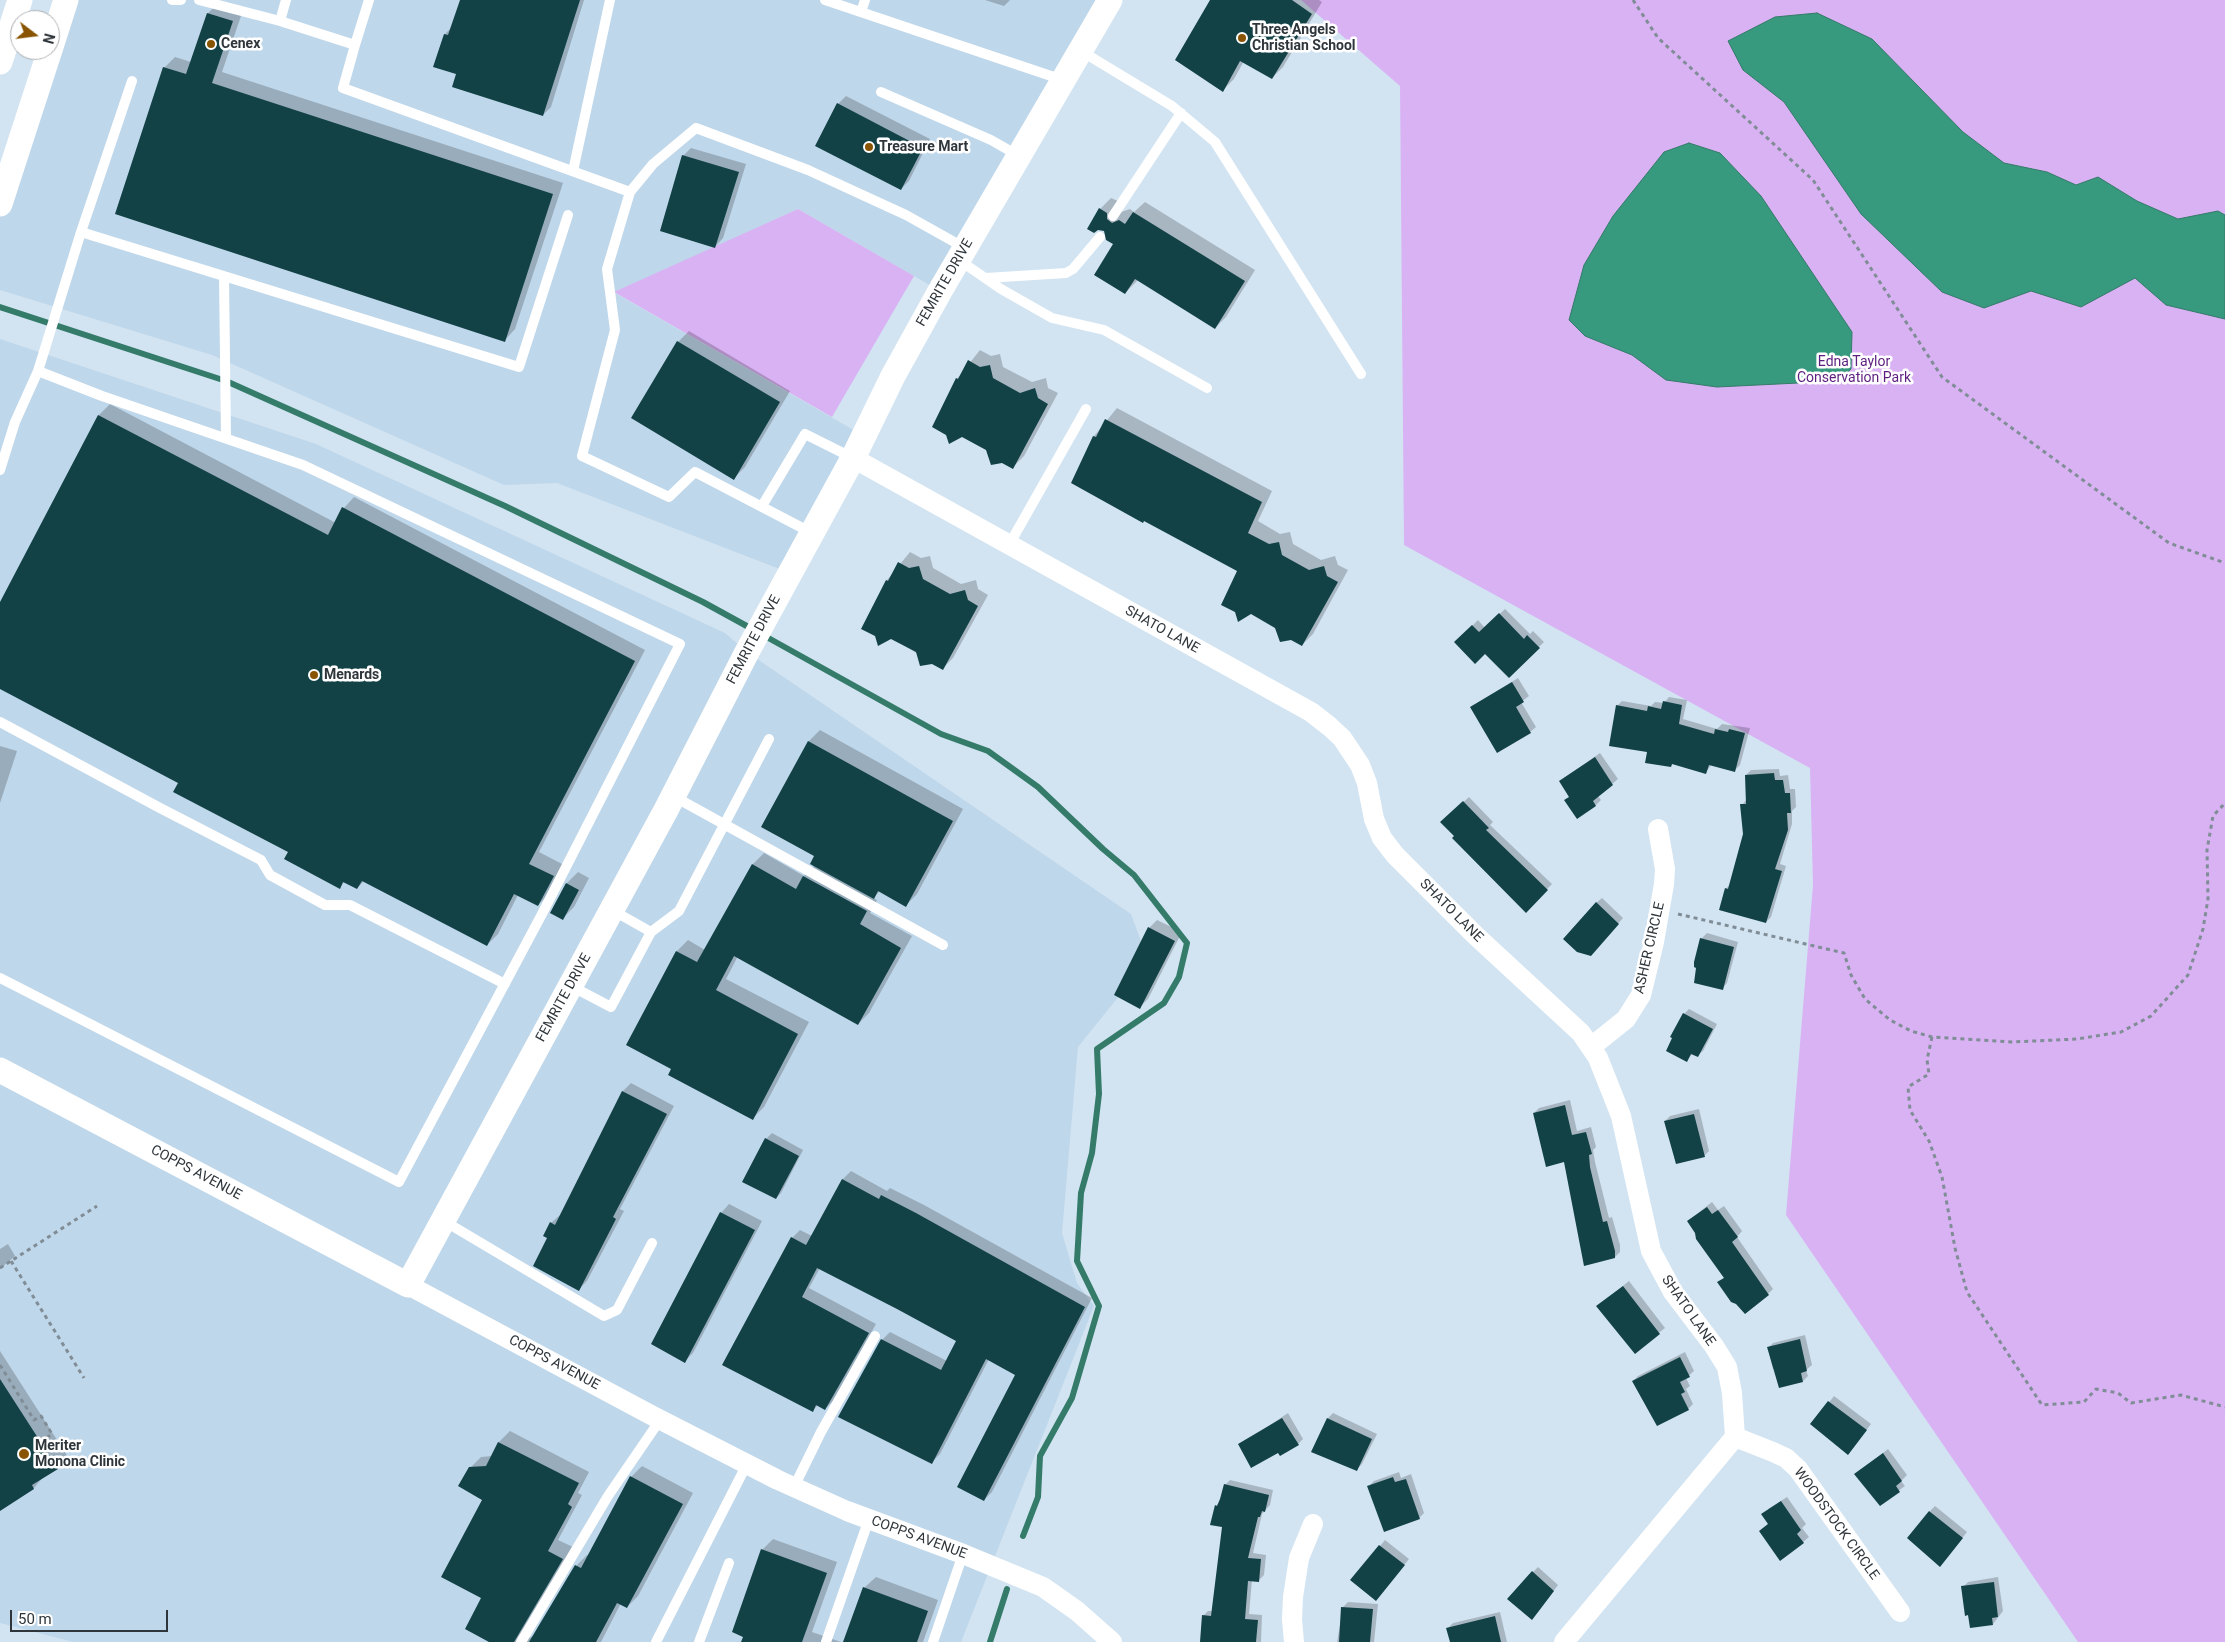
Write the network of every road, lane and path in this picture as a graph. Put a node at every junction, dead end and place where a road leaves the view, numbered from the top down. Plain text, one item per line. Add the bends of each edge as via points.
1 (20, 0) edge
2 (66, 0) edge
3 (172, 0) edge
4 (181, 0) edge
5 (200, 0) edge
6 (286, 0) edge
7 (369, 0) edge
8 (610, 0) edge
9 (825, 0) edge
10 (865, 0) edge
11 (1110, 0) edge
12 (1633, 0) edge
13 (861, 12) junction
14 (60, 19) edge
15 (280, 21) junction
16 (356, 45) junction
17 (1080, 51) junction
18 (47, 60) edge
19 (0, 62) edge
20 (1063, 80) junction
21 (132, 82) dead end
22 (880, 92) dead end
23 (1181, 113) junction
24 (1019, 156) junction
25 (573, 171) junction
26 (630, 192) junction
27 (0, 204) edge
28 (568, 215) dead end
29 (1113, 216) dead end
30 (81, 232) junction
31 (1100, 237) dead end
32 (961, 253) junction
33 (224, 277) junction
34 (986, 278) junction
35 (38, 370) junction
36 (1361, 374) dead end
37 (1208, 388) dead end
38 (1086, 409) dead end
39 (226, 438) junction
40 (854, 458) junction
41 (0, 470) edge
42 (762, 506) junction
43 (812, 532) junction
44 (1009, 545) junction
45 (2225, 563) edge
46 (0, 722) edge
47 (769, 740) dead end
48 (673, 796) junction
49 (2225, 803) edge
50 (724, 824) junction
51 (1658, 829) dead end
52 (612, 910) junction
53 (1660, 910) junction
54 (651, 932) junction
55 (943, 945) dead end
56 (0, 978) edge
57 (504, 984) junction
58 (571, 986) junction
59 (1932, 1037) junction
60 (1591, 1047) junction
61 (0, 1070) edge
62 (97, 1206) dead end
63 (443, 1221) junction
64 (652, 1243) dead end
65 (11, 1261) junction
66 (0, 1268) edge
67 (408, 1285) junction
68 (875, 1336) dead end
69 (0, 1365) edge
70 (84, 1378) dead end
71 (2225, 1407) edge
72 (660, 1420) junction
73 (1735, 1437) junction
74 (43, 1440) dead end
75 (746, 1464) junction
76 (794, 1487) junction
77 (869, 1519) junction
78 (1313, 1524) dead end
79 (963, 1554) junction
80 (729, 1563) dead end
81 (1900, 1612) dead end
82 (521, 1642) edge
83 (656, 1642) edge
84 (699, 1642) edge
85 (826, 1642) edge
86 (933, 1642) edge
87 (1112, 1642) edge
88 (1294, 1642) edge
89 (1564, 1642) edge

1 - 19 street
2 - 14 street
3 - 4 lane
5 - 15 lane
6 - 15 lane
7 - 16 lane
8 - 25 lane
9 - 13 lane
10 - 13 lane
11 - 17 street, FEMRITE DRIVE
12 - 45 path via 1658,38 1813,180 1942,377 2169,543
13 - 20 lane
15 - 16 lane
16 - 25 lane via 343,88
17 - 20 street, FEMRITE DRIVE
17 - 23 lane
18 - 27 street
20 - 24 street, FEMRITE DRIVE
21 - 30 lane
22 - 24 lane via 991,140
23 - 29 lane
23 - 36 lane via 1215,142
24 - 32 street, FEMRITE DRIVE
25 - 26 lane
26 - 32 lane via 653,164 696,128 808,170 906,215
26 - 42 lane via 607,269 615,330 582,456 669,496 695,472
28 - 33 lane via 519,367
30 - 33 lane
30 - 35 lane
31 - 34 lane via 1066,273
32 - 34 lane
32 - 40 street, FEMRITE DRIVE via 893,376
33 - 39 lane
34 - 37 lane via 1052,318 1104,330
35 - 39 lane via 102,396
35 - 41 lane via 15,422
38 - 44 lane
39 - 57 lane via 303,465 680,644
40 - 42 lane via 805,434
40 - 43 street, FEMRITE DRIVE
40 - 44 street, SHATO LANE
42 - 43 lane
43 - 48 street, FEMRITE DRIVE
44 - 60 street, SHATO LANE via 1311,712 1329,726 1342,738 1360,765 1374,819 1382,838 1395,855 1474,936 1581,1033
46 - 57 lane via 261,860 270,875 325,905 350,905
47 - 50 lane
48 - 50 lane
48 - 52 street, FEMRITE DRIVE
49 - 59 path via 2213,816 2207,850 2208,899 2203,929 2188,975 2151,1016 2121,1032 2078,1039 2012,1042
50 - 54 lane via 679,911
50 - 55 lane
51 - 53 street, ASHER CIRCLE via 1665,869
52 - 54 lane
52 - 58 street, FEMRITE DRIVE
53 - 59 path via 1844,953 1851,975 1865,999 1890,1020
53 - 60 street, ASHER CIRCLE via 1641,995 1626,1019
54 - 58 lane via 611,1007
56 - 57 lane via 399,1182
58 - 63 street, FEMRITE DRIVE
59 - 71 path via 1927,1060 1929,1074 1908,1087 1910,1110 1929,1141 1942,1177 1967,1292 2042,1405 2084,1402 2096,1389 2118,1393 2131,1403 2180,1395
60 - 73 street, SHATO LANE via 1605,1072 1621,1116 1651,1251 1673,1292 1726,1367 1732,1393
61 - 67 street, COPPS AVENUE
62 - 65 path
63 - 64 lane via 604,1316 617,1310
63 - 67 street, FEMRITE DRIVE
65 - 66 path
65 - 70 path
67 - 72 street, COPPS AVENUE
68 - 76 lane
69 - 74 path via 34,1420 41,1416 52,1434
72 - 75 street, COPPS AVENUE
72 - 82 lane via 608,1496
73 - 81 street, WOODSTOCK CIRCLE via 1786,1458 1798,1469
73 - 89 street
75 - 76 street, COPPS AVENUE
75 - 83 lane
76 - 77 street, COPPS AVENUE
77 - 79 street, COPPS AVENUE
77 - 85 lane
78 - 88 street via 1299,1558 1293,1597
79 - 86 lane
79 - 87 street, COPPS AVENUE via 1044,1587
80 - 84 lane

